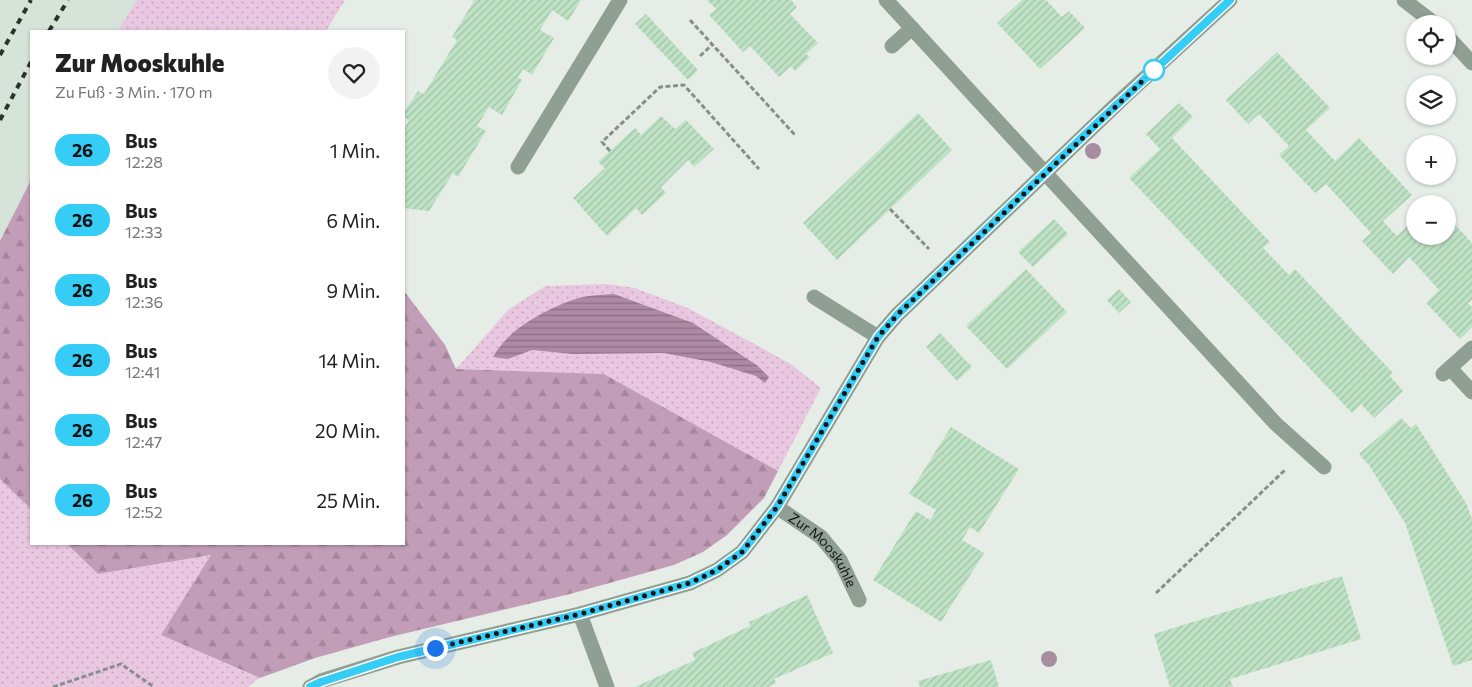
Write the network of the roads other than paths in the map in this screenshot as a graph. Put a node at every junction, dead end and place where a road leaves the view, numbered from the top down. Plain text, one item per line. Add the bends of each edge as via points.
1 (620, 0) edge
2 (886, 0) edge
3 (1230, 0) edge
4 (1404, 0) edge
5 (1423, 15) edge
6 (912, 28) junction
7 (892, 46) dead end
8 (1456, 46) edge
9 (1472, 63) edge
10 (518, 167) dead end
11 (1045, 172) junction
12 (814, 296) dead end
13 (878, 337) junction
14 (1472, 348) edge
15 (1472, 392) edge
16 (1324, 467) dead end
17 (777, 507) junction
18 (859, 600) dead end
19 (580, 614) junction
20 (310, 687) edge
21 (607, 687) edge

1 - 10 street
2 - 6 street
3 - 11 street, Zur Mooskuhle
4 - 5 street
6 - 7 street
6 - 11 street
8 - 9 street
11 - 13 street, Zur Mooskuhle
11 - 16 street via 1276,424
12 - 13 street
13 - 17 street, Zur Mooskuhle
14 - 15 street via 1447,371
17 - 18 street, Zur Mooskuhle via 821,537 840,560
17 - 19 street, Zur Mooskuhle via 742,552 717,570 690,583
19 - 20 street, Zur Mooskuhle via 398,657
19 - 21 street

